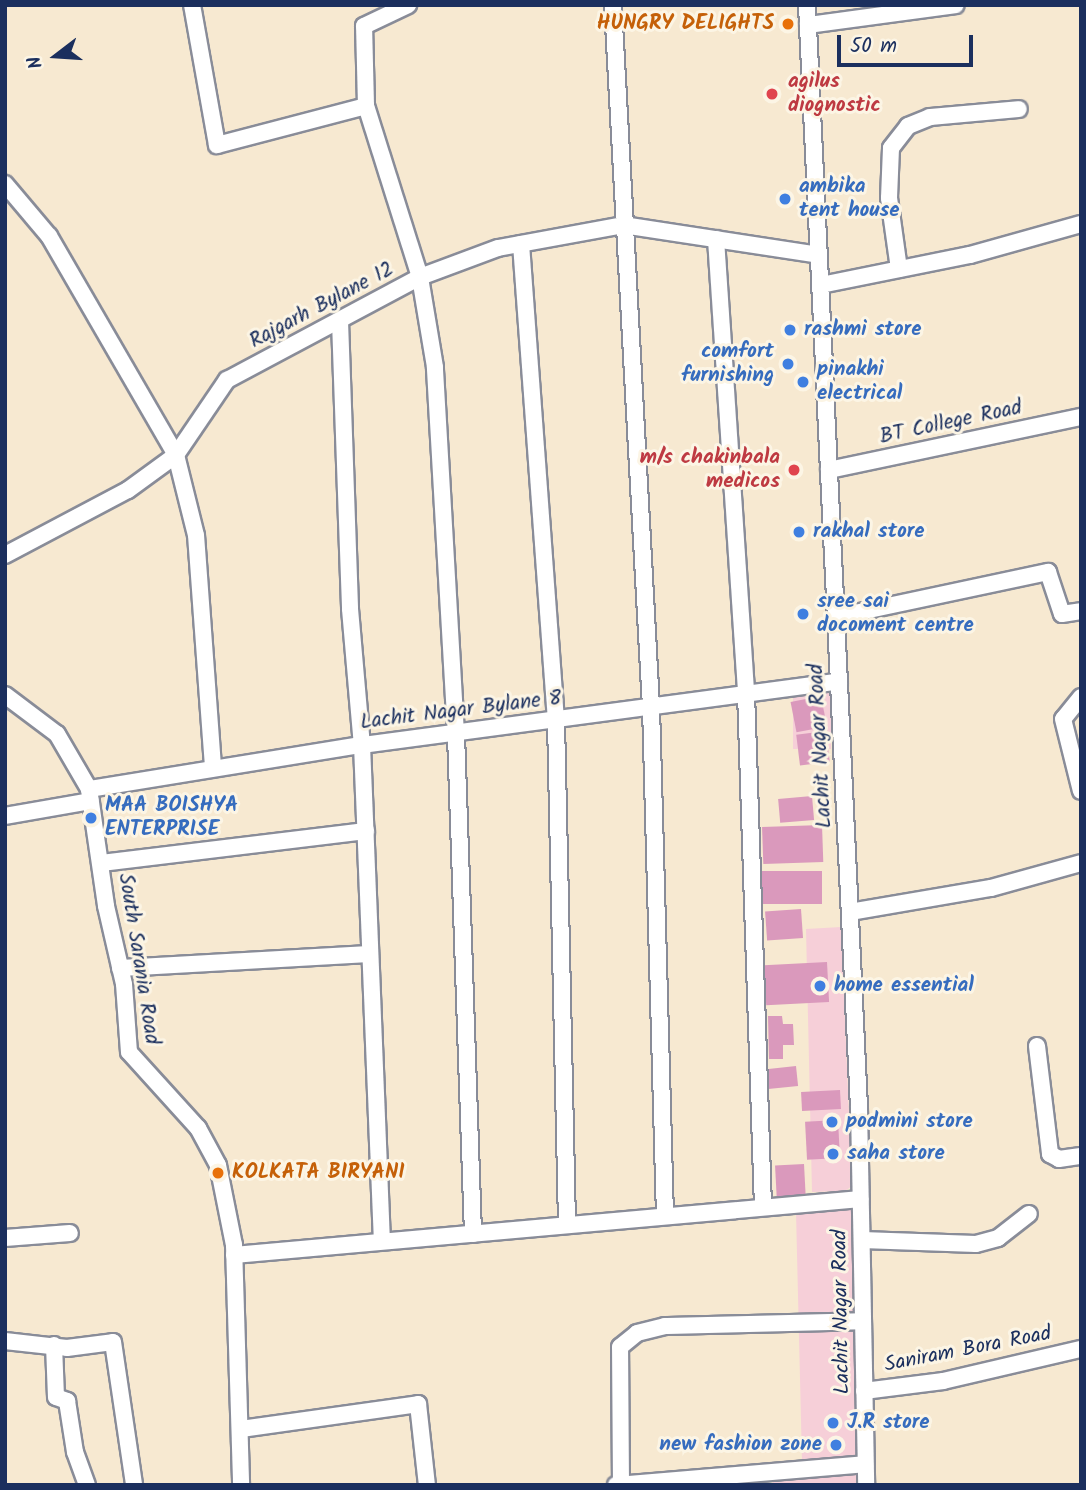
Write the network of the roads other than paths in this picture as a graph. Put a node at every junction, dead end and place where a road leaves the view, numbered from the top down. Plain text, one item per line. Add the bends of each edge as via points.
1 (191, 5) edge
2 (408, 5) edge
3 (613, 5) edge
4 (807, 5) edge
5 (956, 5) edge
6 (808, 25) junction
7 (366, 106) junction
8 (1019, 109) dead end
9 (5, 184) edge
10 (1081, 224) edge
11 (623, 225) junction
12 (716, 239) junction
13 (520, 244) junction
14 (819, 255) junction
15 (899, 269) junction
16 (420, 277) junction
17 (821, 285) junction
18 (341, 321) junction
19 (1081, 417) edge
20 (176, 455) junction
21 (829, 470) junction
22 (5, 555) edge
23 (1081, 611) edge
24 (836, 617) junction
25 (839, 681) junction
26 (746, 692) junction
27 (5, 695) edge
28 (1081, 697) edge
29 (651, 706) junction
30 (556, 720) junction
31 (456, 734) junction
32 (362, 744) junction
33 (213, 768) junction
34 (1080, 783) edge
35 (90, 795) junction
36 (5, 816) edge
37 (366, 831) junction
38 (102, 863) junction
39 (1081, 863) edge
40 (850, 912) junction
41 (370, 954) junction
42 (120, 968) junction
43 (1037, 1046) dead end
44 (1081, 1156) edge
45 (861, 1199) junction
46 (763, 1207) junction
47 (1030, 1214) dead end
48 (665, 1216) junction
49 (567, 1225) junction
50 (70, 1233) dead end
51 (472, 1234) junction
52 (5, 1238) edge
53 (862, 1240) junction
54 (382, 1241) junction
55 (234, 1255) junction
56 (863, 1321) junction
57 (5, 1340) edge
58 (54, 1346) junction
59 (1081, 1349) edge
60 (864, 1391) junction
61 (241, 1429) junction
62 (865, 1464) junction
63 (87, 1485) edge
64 (134, 1485) edge
65 (242, 1485) edge
66 (427, 1485) edge
67 (619, 1485) edge
68 (866, 1485) edge

1 - 7 street via 217,145
2 - 7 street, Rajgarh Bylane 12 via 364,26
3 - 11 street
4 - 6 street, Lachit Nagar Road
5 - 6 street
6 - 14 street, Lachit Nagar Road
7 - 16 street, Rajgarh Bylane 12
8 - 15 street via 930,117 908,126 891,148 889,198
9 - 20 street via 49,236
10 - 15 street
11 - 12 street
11 - 13 street
11 - 29 street
12 - 14 street
12 - 26 street
13 - 16 street
13 - 30 street
14 - 17 street, Lachit Nagar Road
15 - 17 street
16 - 18 street, Rajgarh Bylane 12
16 - 31 street via 435,367
17 - 21 street, Lachit Nagar Road
18 - 20 street, Rajgarh Bylane 12 via 227,380
18 - 32 street via 350,608
19 - 21 street, BT College Road
20 - 22 street, Rajgarh Bylane 12 via 128,490
20 - 33 street via 196,535
21 - 24 street, Lachit Nagar Road
23 - 24 street via 1062,614 1048,572
24 - 25 street, Lachit Nagar Road
25 - 26 street, Lachit Nagar Bylane 8
25 - 40 street, Lachit Nagar Road
26 - 29 street, Lachit Nagar Bylane 8
26 - 46 street
27 - 35 street, South Sarania Road via 57,734
28 - 34 street via 1063,719
29 - 30 street, Lachit Nagar Bylane 8
29 - 48 street
30 - 31 street, Lachit Nagar Bylane 8
30 - 49 street
31 - 32 street, Lachit Nagar Bylane 8
31 - 51 street
32 - 33 street, Lachit Nagar Bylane 8
32 - 37 street
33 - 35 street, Lachit Nagar Bylane 8
35 - 36 street, Lachit Nagar Bylane 8
35 - 38 street, South Sarania Road
37 - 38 street
37 - 41 street
38 - 42 street, South Sarania Road
39 - 40 street via 991,888
40 - 45 street, Lachit Nagar Road
41 - 42 street
41 - 54 street
42 - 55 street, South Sarania Road via 129,1052 198,1128 211,1153
43 - 44 street via 1050,1154 1059,1159
45 - 46 street
45 - 53 street, Lachit Nagar Road
46 - 48 street
47 - 53 street via 998,1238 976,1244
48 - 49 street
49 - 51 street
50 - 52 street
51 - 54 street
53 - 56 street, Lachit Nagar Road
54 - 55 street
55 - 61 street, South Sarania Road
56 - 60 street, Lachit Nagar Road
56 - 67 street via 665,1326 636,1333 620,1347
57 - 58 street
58 - 63 street via 56,1397 67,1401 75,1452
58 - 64 street via 113,1342
59 - 60 street, Saniram Bora Road via 943,1381
60 - 62 street, Lachit Nagar Road
61 - 65 street, South Sarania Road
61 - 66 street via 418,1404
62 - 67 street
62 - 68 street, Lachit Nagar Road

